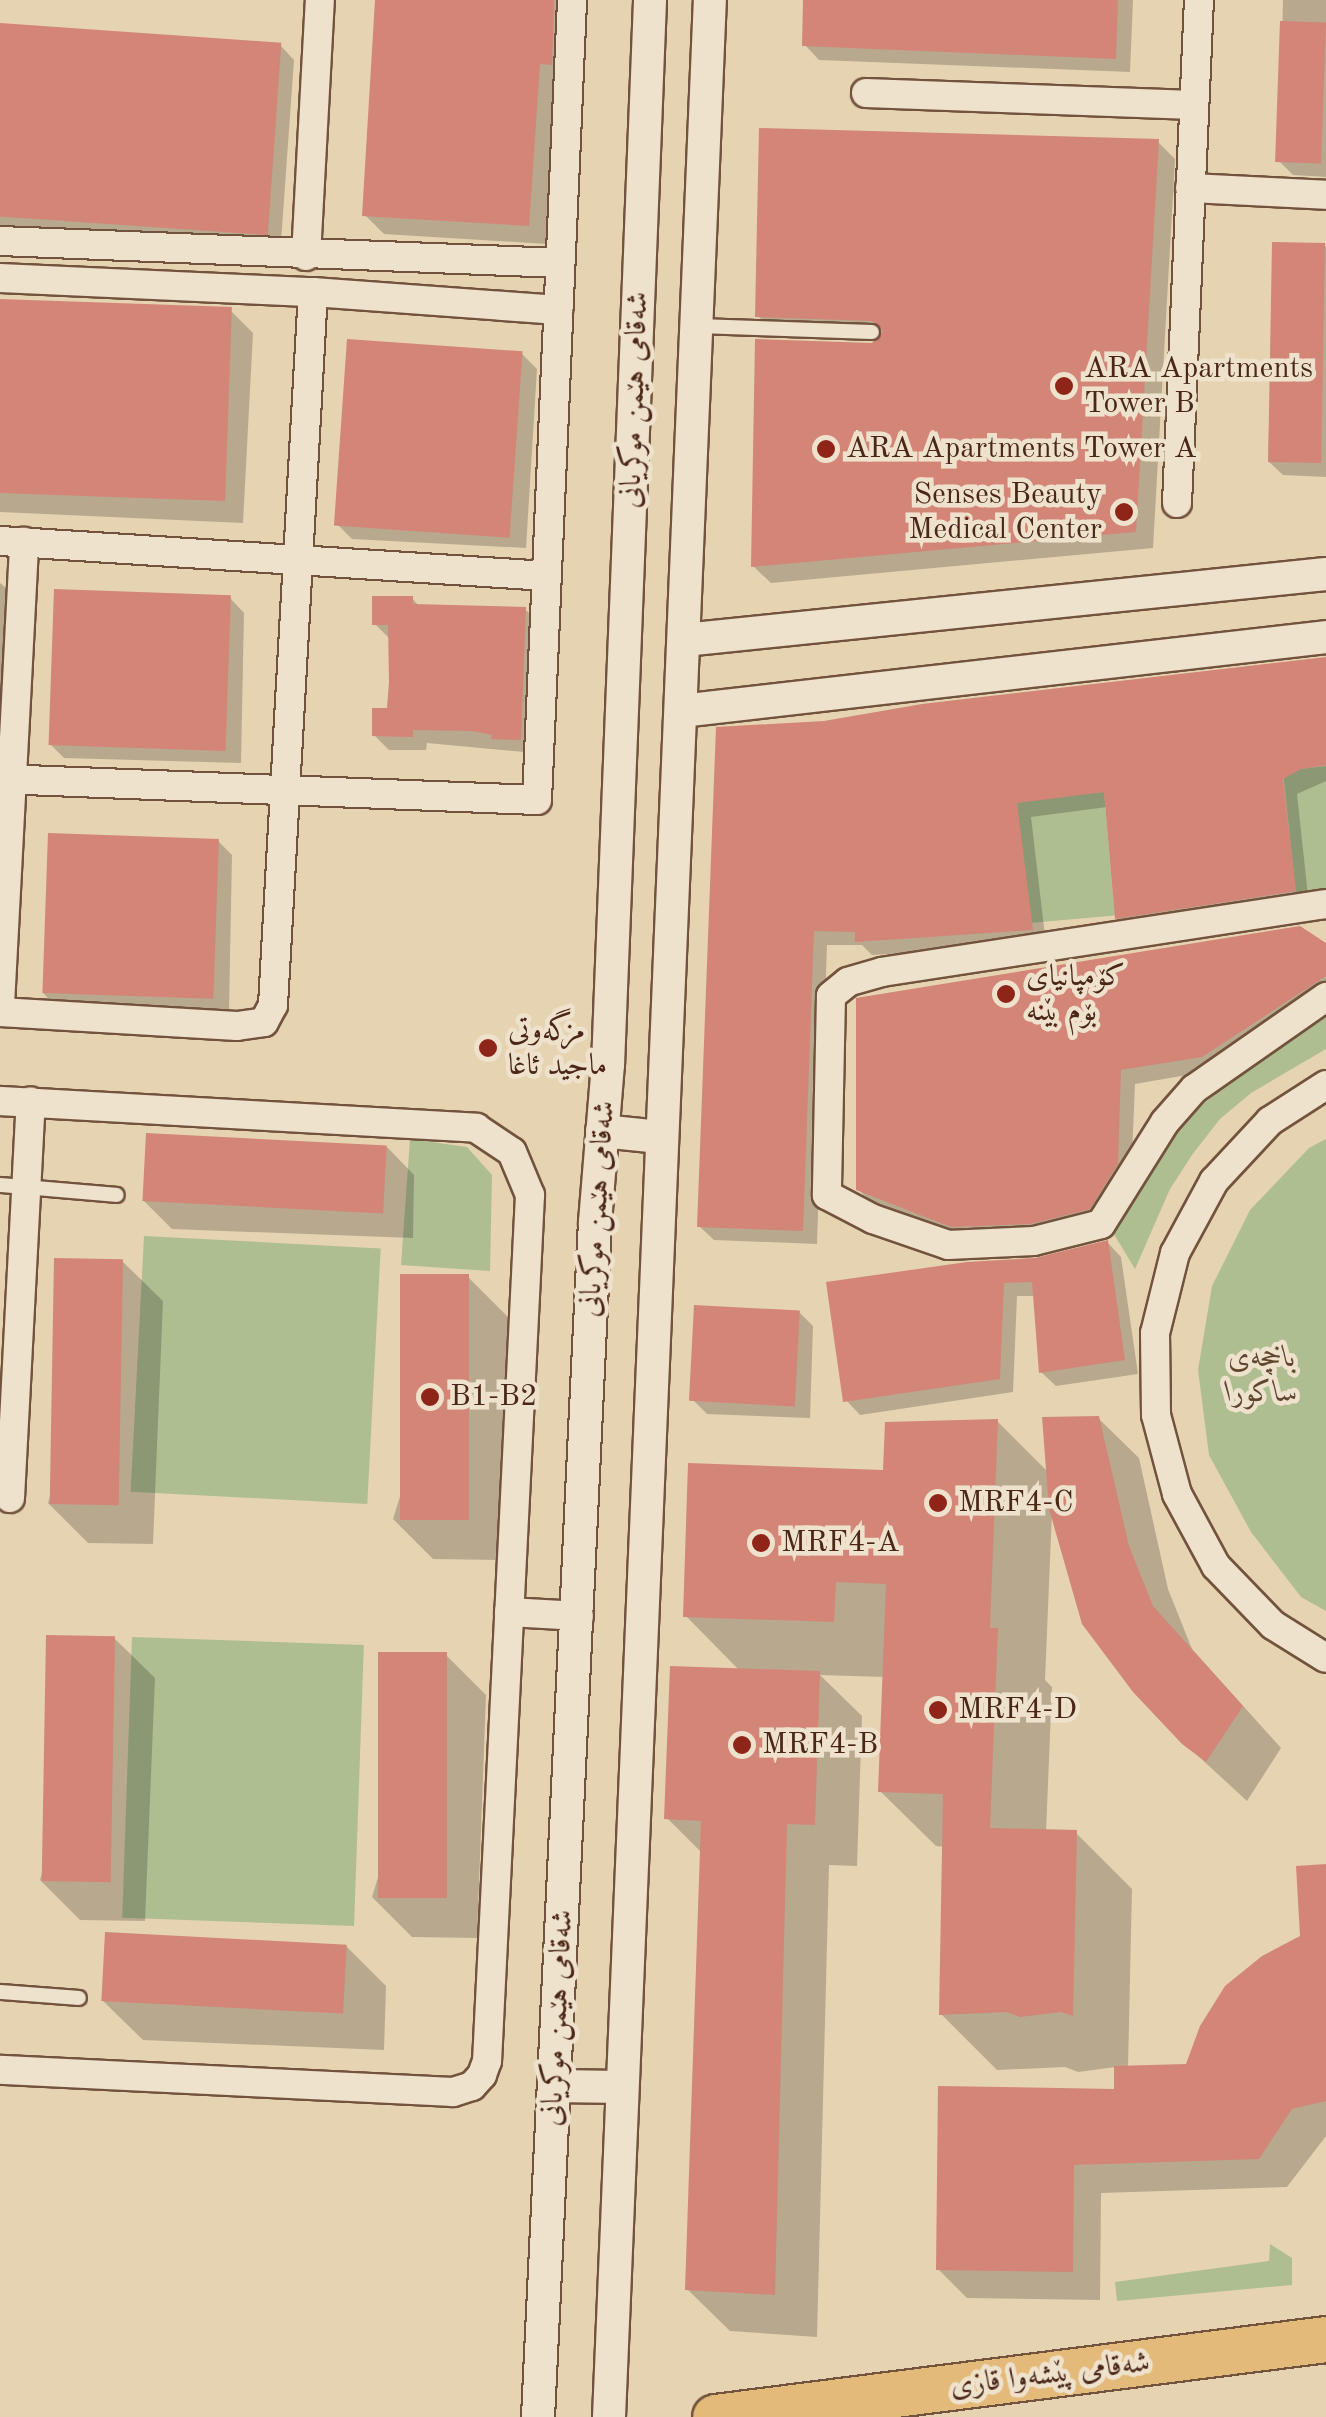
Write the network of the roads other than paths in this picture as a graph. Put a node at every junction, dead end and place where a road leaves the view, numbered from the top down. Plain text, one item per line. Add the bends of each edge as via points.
1 (320, 0) edge
2 (572, 0) edge
3 (650, 0) edge
4 (710, 0) edge
5 (1199, 0) edge
6 (866, 93) dead end
7 (1193, 105) junction
8 (1190, 188) junction
9 (1326, 195) edge
10 (0, 242) edge
11 (306, 256) junction
12 (560, 263) junction
13 (0, 278) edge
14 (313, 292) junction
15 (558, 310) junction
16 (696, 326) junction
17 (872, 332) dead end
18 (1177, 502) dead end
19 (12, 542) edge
20 (298, 560) junction
21 (1326, 574) edge
22 (546, 576) junction
23 (1326, 637) edge
24 (684, 640) junction
25 (680, 712) junction
26 (6, 780) edge
27 (286, 792) junction
28 (1326, 904) edge
29 (1326, 997) edge
30 (0, 1009) edge
31 (1326, 1085) edge
32 (0, 1100) edge
33 (30, 1102) junction
34 (602, 1131) junction
35 (660, 1137) junction
36 (13, 1186) edge
37 (117, 1195) dead end
38 (10, 1498) dead end
39 (509, 1612) junction
40 (579, 1616) junction
41 (1326, 1658) edge
42 (0, 1992) edge
43 (79, 1998) dead end
44 (0, 2070) edge
45 (555, 2086) junction
46 (622, 2087) junction
47 (1326, 2340) edge
48 (998, 2382) junction
49 (538, 2417) edge
50 (609, 2417) edge
51 (714, 2417) edge
52 (920, 2417) edge

1 - 11 street
2 - 12 street
3 - 34 street, شەقامی هێمن موکریانی
4 - 16 street, شەقامی هێمن موکریانی
5 - 7 street
6 - 7 street
7 - 8 street
8 - 9 street
8 - 18 street
10 - 11 street
11 - 12 street
12 - 15 street
13 - 14 street
14 - 15 street
14 - 20 street
15 - 22 street
16 - 17 lane
16 - 24 street, شەقامی هێمن موکریانی
19 - 20 street
19 - 26 street
20 - 22 street
20 - 27 street
21 - 24 street
22 - 27 street via 537,800
23 - 25 street
24 - 25 street, شەقامی هێمن موکریانی
25 - 35 street, شەقامی هێمن موکریانی
26 - 27 street
26 - 30 street
27 - 30 street via 273,1005 264,1022 237,1026
28 - 29 street via 848,982 831,996 828,1195 948,1245 1034,1241 1101,1224 1165,1122 1194,1090
31 - 41 street via 1270,1121 1214,1181 1175,1253 1155,1332 1156,1414 1177,1494 1216,1566 1273,1625
32 - 33 street
33 - 36 street
33 - 39 street via 476,1128 512,1152 530,1195
34 - 35 street
34 - 40 street, شەقامی هێمن موکریانی
35 - 46 street, شەقامی هێمن موکریانی
36 - 37 lane
36 - 38 street
39 - 40 street
39 - 44 street via 486,2061 472,2086 453,2092
40 - 45 street, شەقامی هێمن موکریانی
42 - 43 lane
45 - 46 street
45 - 49 street, شەقامی هێمن موکریانی
46 - 50 street, شەقامی هێمن موکریانی
47 - 48 highway, شەقامی پێشەوا قازی
48 - 51 highway, شەقامی پێشەوا قازی
48 - 52 highway via 937,2403

